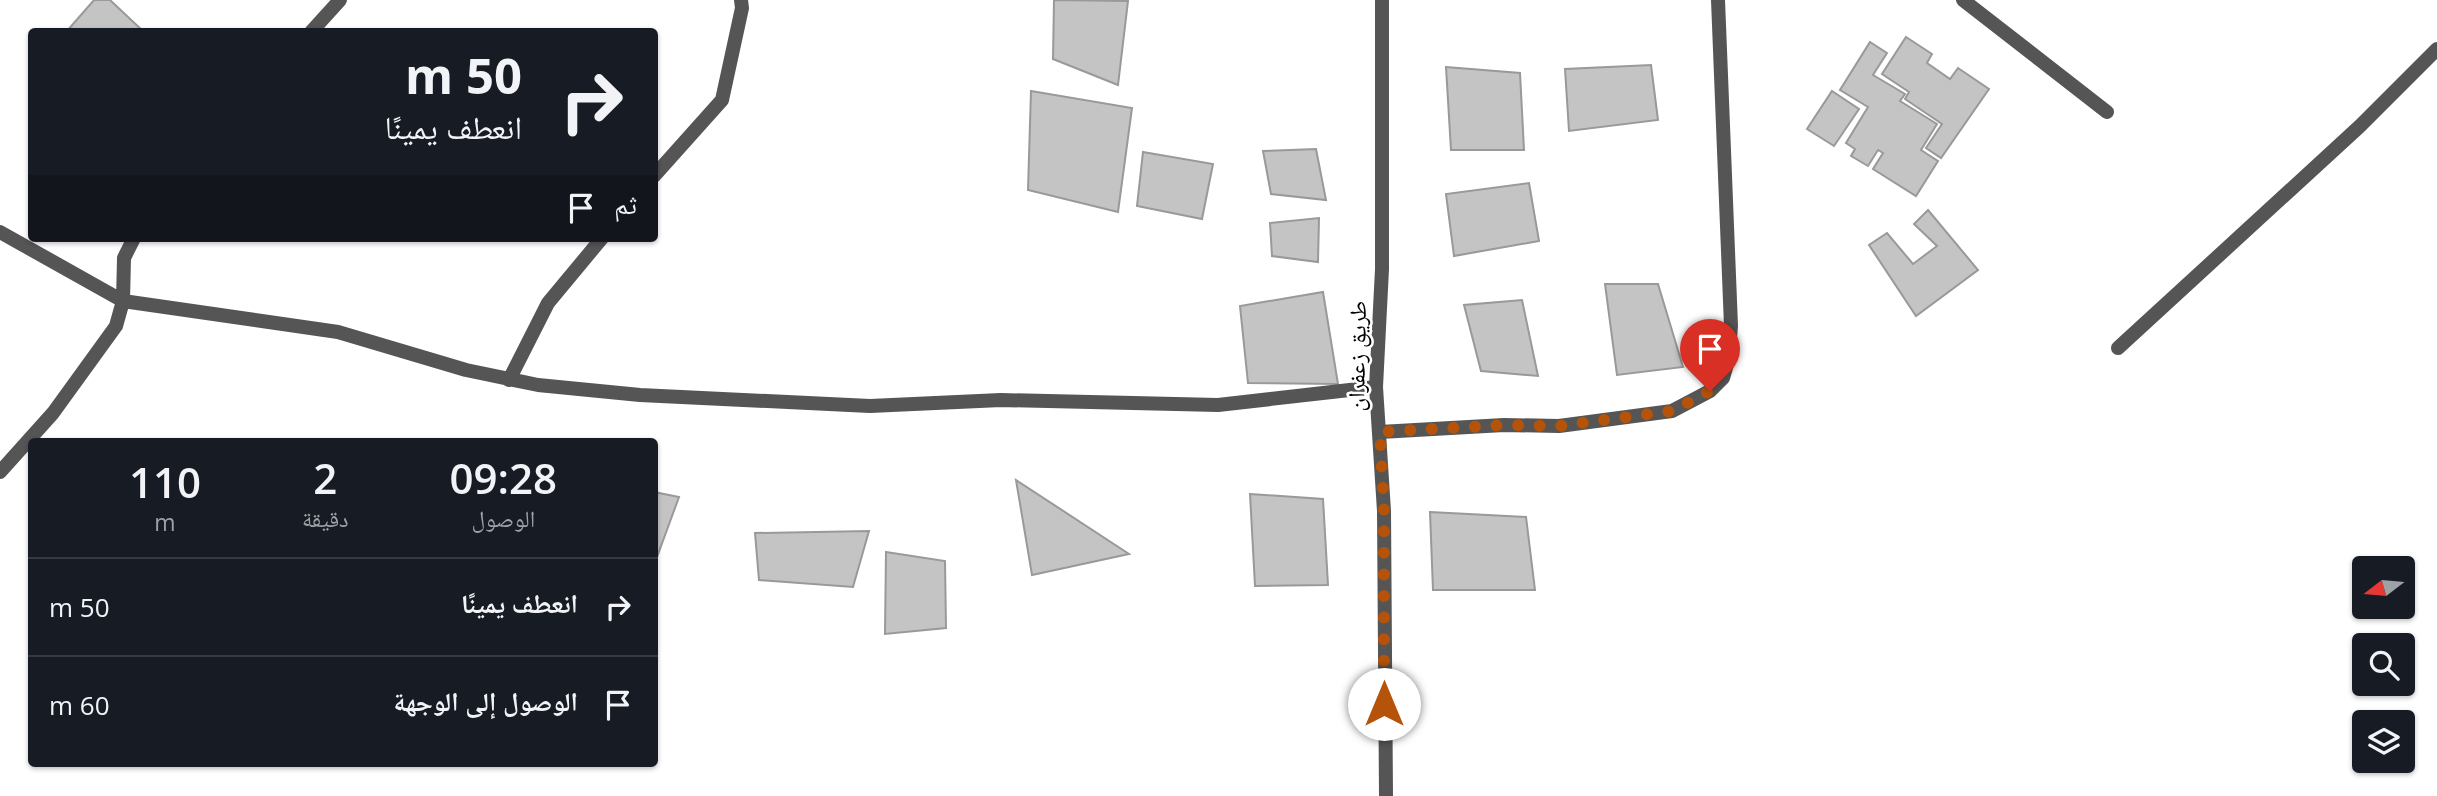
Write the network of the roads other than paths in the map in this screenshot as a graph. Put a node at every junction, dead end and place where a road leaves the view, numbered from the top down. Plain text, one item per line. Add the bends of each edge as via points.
1 (340, 0) edge
2 (741, 0) edge
3 (1381, 0) edge
4 (1718, 0) edge
5 (1963, 0) edge
6 (315, 28) edge
7 (2437, 49) edge
8 (2107, 112) dead end
9 (658, 172) edge
10 (0, 232) edge
11 (132, 242) edge
12 (599, 242) edge
13 (123, 301) junction
14 (2118, 348) dead end
15 (509, 380) junction
16 (1376, 387) junction
17 (1380, 432) junction
18 (31, 438) edge
19 (28, 441) edge
20 (0, 471) edge
21 (1386, 796) edge

1 - 6 street
2 - 9 street via 722,100
3 - 16 street, طريق زعفران via 1382,269
4 - 17 street via 1731,326 1723,378 1710,391 1672,411 1559,426
5 - 8 street
7 - 14 street via 2360,126
10 - 13 street
11 - 13 street via 124,258
12 - 15 street via 548,303
13 - 15 street via 338,332
13 - 18 street via 116,326
15 - 16 street via 640,395 870,406 1001,400 1218,405
16 - 17 street, طريق زعفران
17 - 21 street, طريق زعفران
19 - 20 street

